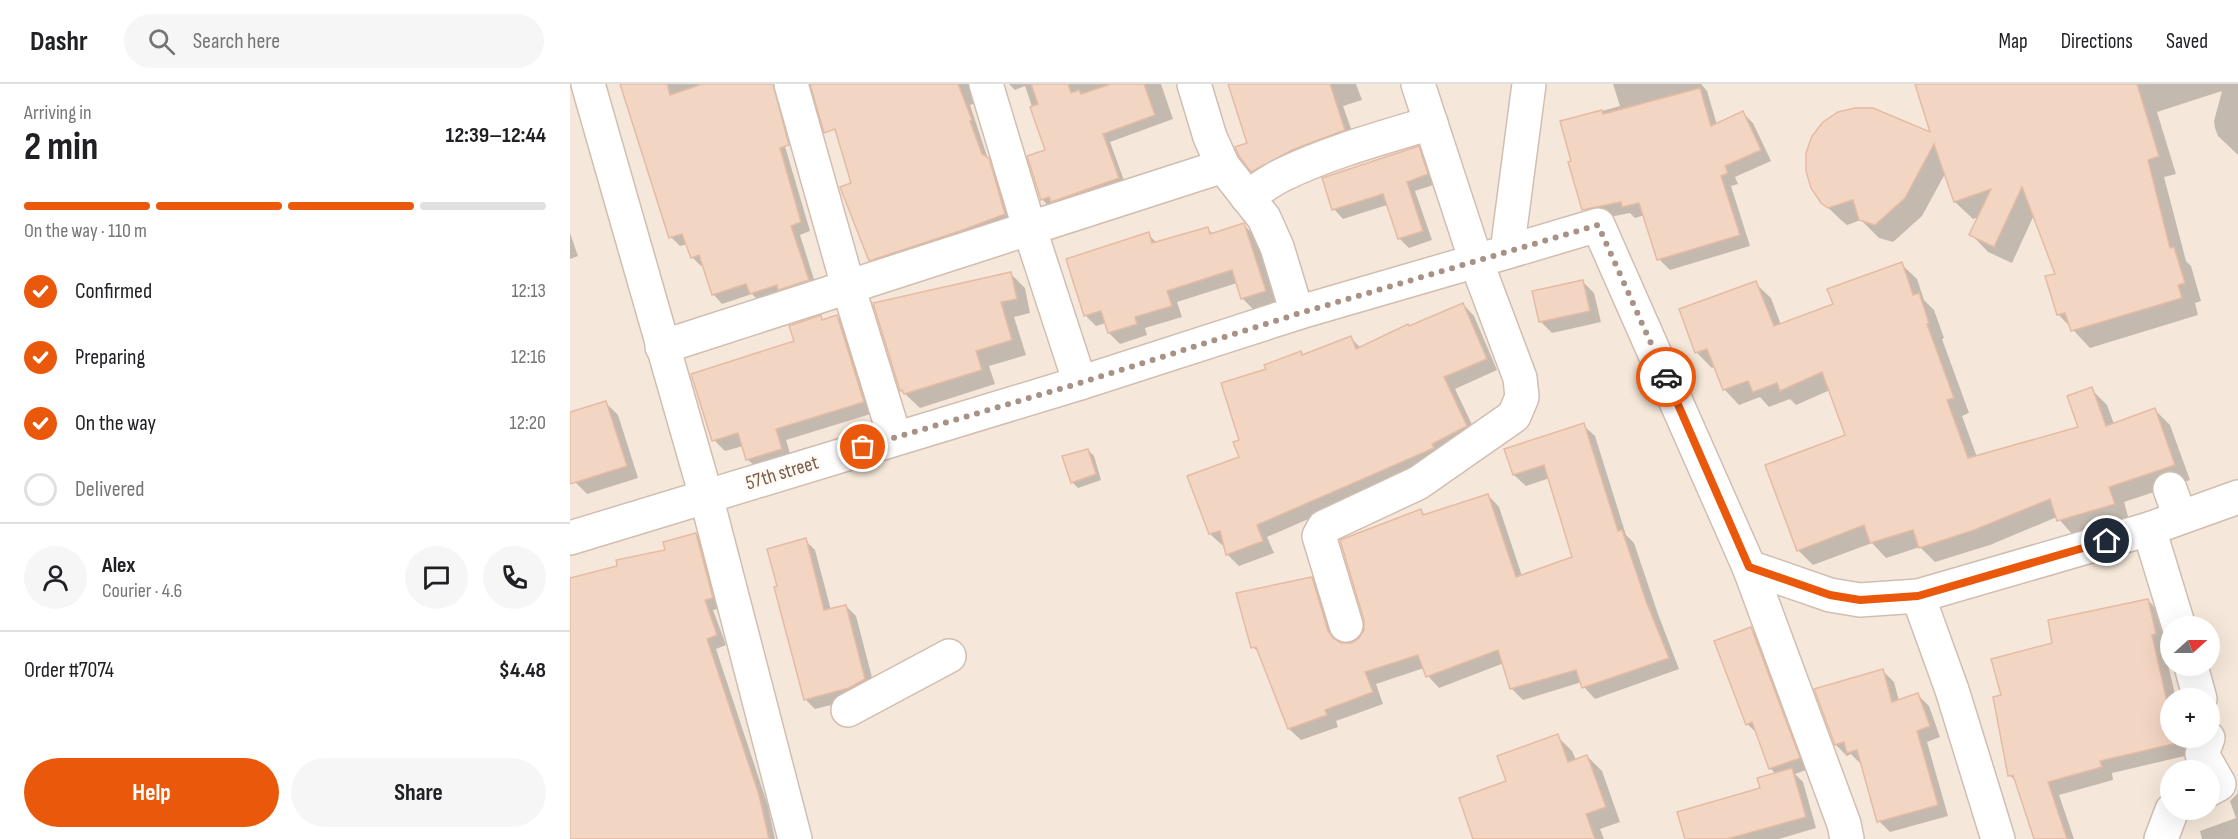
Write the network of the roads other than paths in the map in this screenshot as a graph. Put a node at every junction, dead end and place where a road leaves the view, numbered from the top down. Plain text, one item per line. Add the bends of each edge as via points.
1 (588, 84) edge
2 (791, 84) edge
3 (986, 84) edge
4 (1194, 84) edge
5 (1418, 84) edge
6 (1529, 84) edge
7 (1431, 123) junction
8 (1223, 166) junction
9 (1247, 197) junction
10 (1029, 227) junction
11 (1507, 252) junction
12 (1476, 261) junction
13 (848, 286) junction
14 (1297, 314) junction
15 (662, 347) junction
16 (1080, 383) junction
17 (895, 438) junction
18 (706, 496) junction
19 (2238, 497) edge
20 (2149, 529) junction
21 (570, 538) edge
22 (1749, 567) junction
23 (1918, 596) junction
24 (2176, 616) edge
25 (1346, 625) dead end
26 (948, 656) dead end
27 (848, 710) dead end
28 (2204, 748) edge
29 (2222, 784) edge
30 (2168, 820) edge
31 (795, 839) edge
32 (1847, 839) edge
33 (1998, 839) edge
34 (2161, 839) edge

1 - 15 street
2 - 13 street
3 - 10 street
4 - 8 street
5 - 7 street
6 - 11 street
7 - 9 street via 1316,161
7 - 12 street
8 - 9 street
8 - 10 street
9 - 14 street via 1264,218 1277,247
10 - 13 street
10 - 16 street
11 - 12 street, 57th street
11 - 22 street, 57th street via 1598,225
12 - 14 street, 57th street
12 - 25 street via 1520,378 1519,407 1514,416 1418,483 1323,527 1319,537
13 - 15 street
13 - 17 street
14 - 16 street, 57th street
15 - 18 street
16 - 17 street, 57th street
17 - 18 street, 57th street
18 - 21 street, 57th street
18 - 31 street
19 - 20 street via 2175,503
20 - 23 street
20 - 24 street
22 - 23 street via 1830,595 1860,600
22 - 32 street
23 - 33 street
26 - 27 street
28 - 29 street via 2202,754
30 - 34 street

